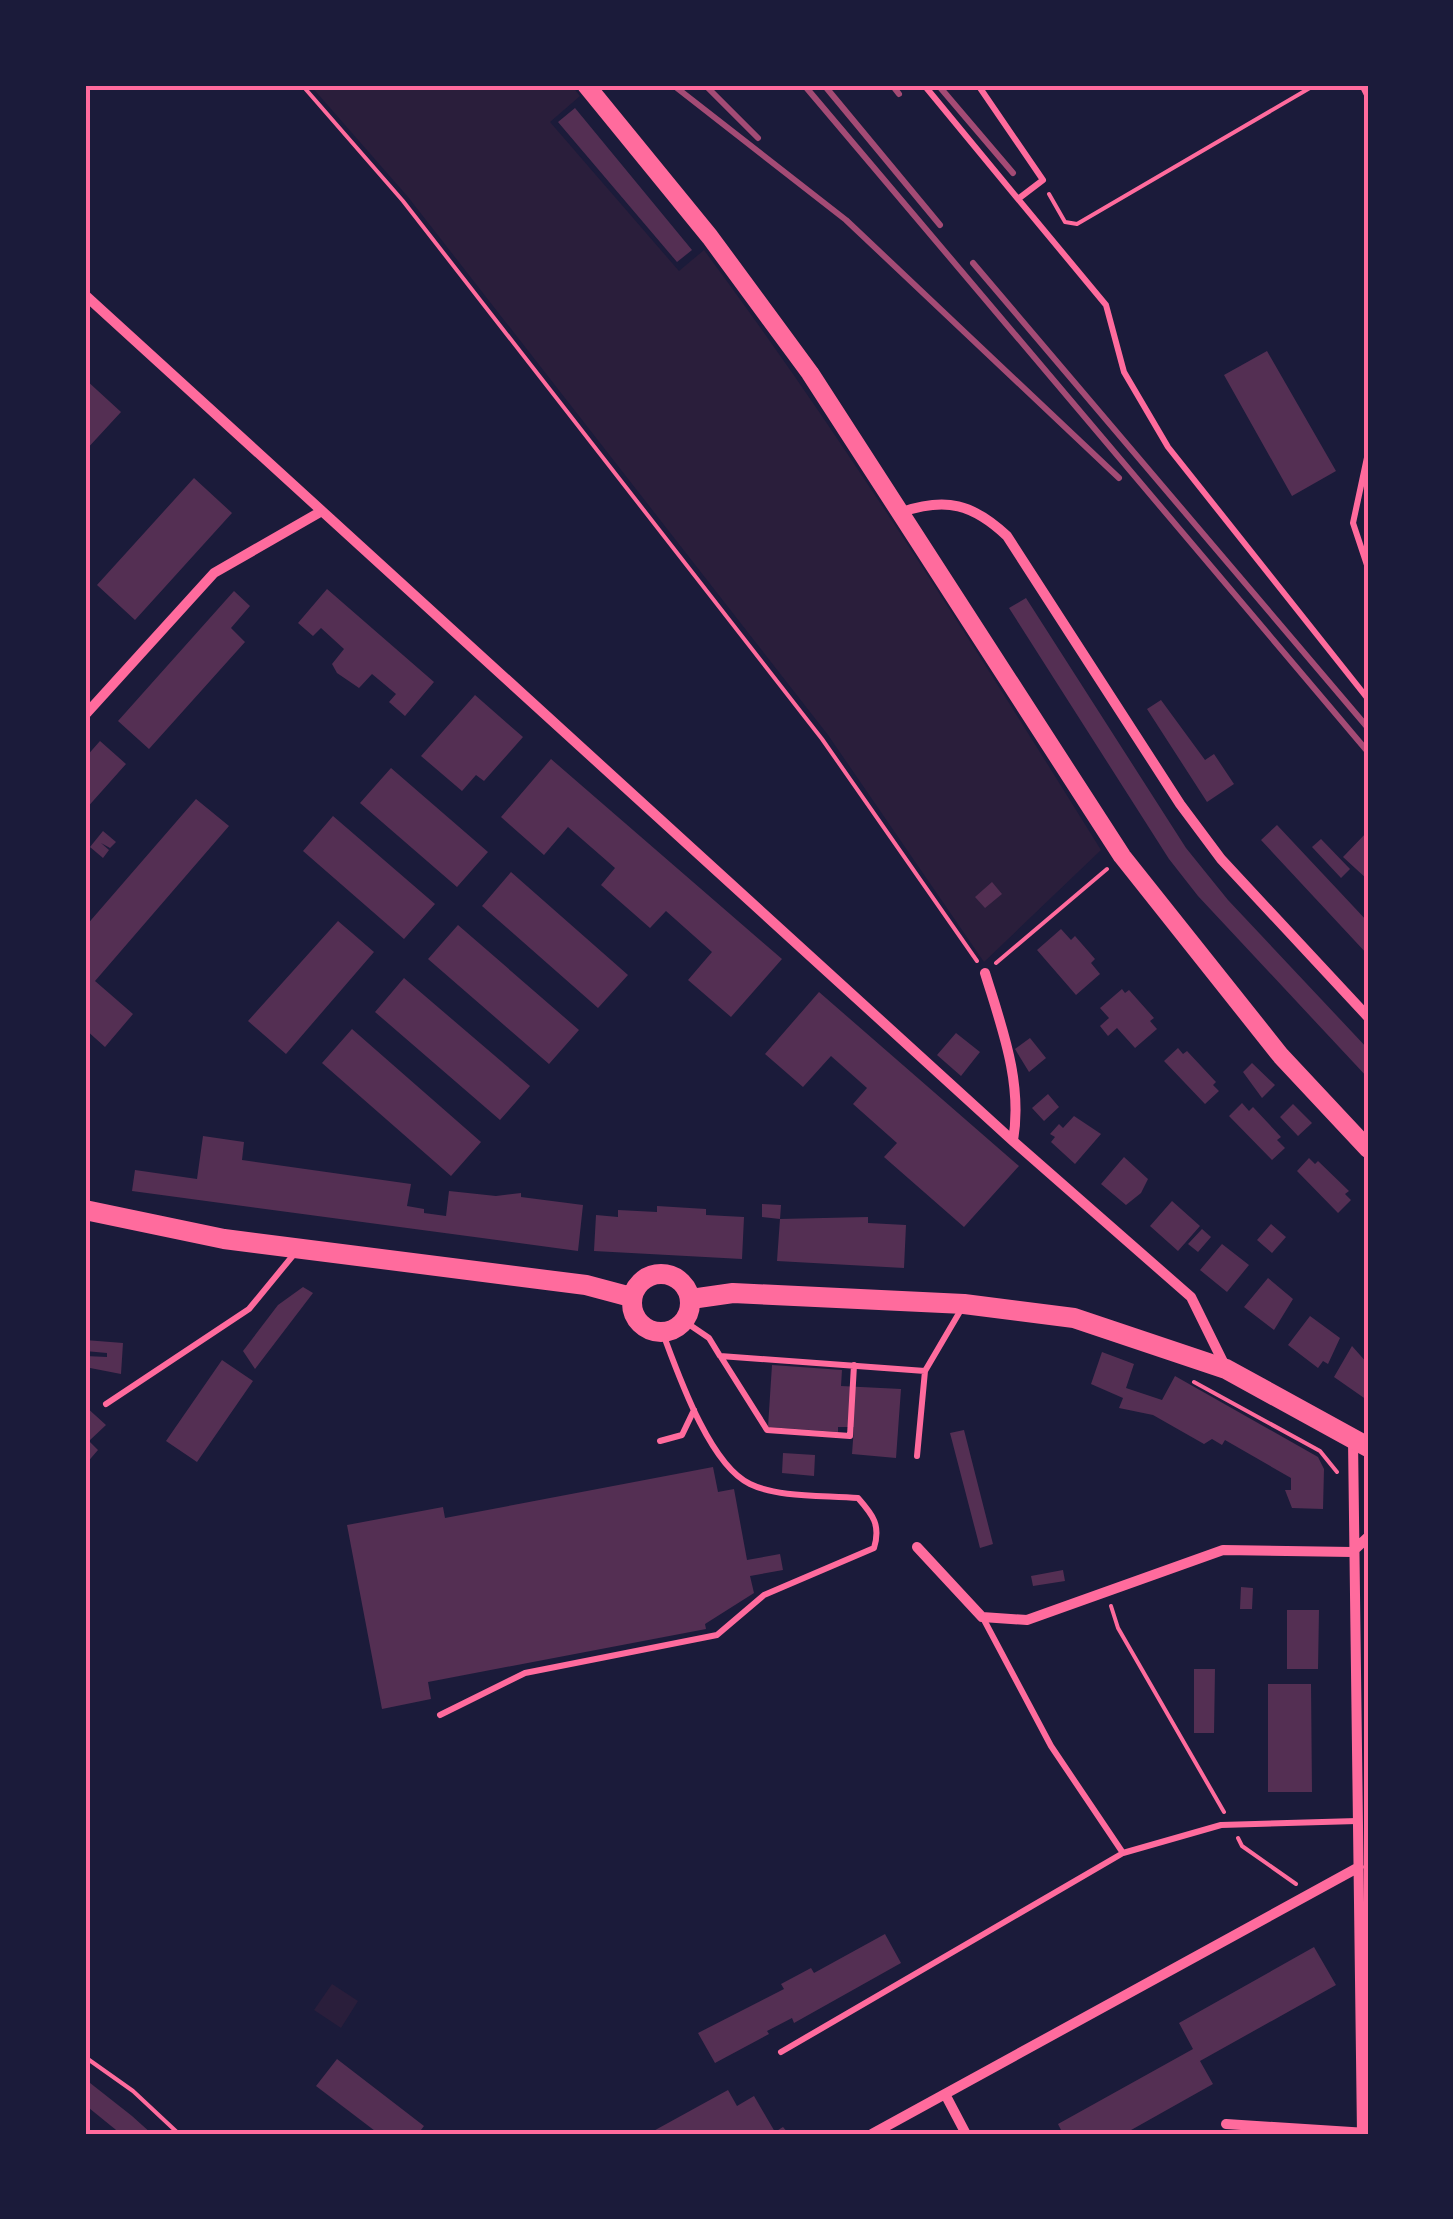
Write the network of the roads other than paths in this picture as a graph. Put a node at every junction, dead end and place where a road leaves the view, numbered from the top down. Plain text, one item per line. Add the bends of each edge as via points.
1 (586, 85) edge
2 (924, 85) edge
3 (978, 85) edge
4 (1362, 85) edge
5 (1368, 98) edge
6 (1018, 199) junction
7 (85, 295) edge
8 (1368, 452) edge
9 (322, 511) junction
10 (902, 512) junction
11 (1368, 568) edge
12 (1368, 699) edge
13 (85, 714) edge
14 (985, 973) road end
15 (1368, 1017) edge
16 (1013, 1141) junction
17 (1368, 1149) edge
18 (85, 1210) edge
19 (299, 1248) junction
20 (631, 1296) junction
21 (691, 1299) junction
22 (964, 1304) junction
23 (684, 1321) junction
24 (662, 1331) junction
25 (720, 1356) junction
26 (854, 1366) junction
27 (1226, 1369) junction
28 (925, 1371) junction
29 (106, 1404) dead end
30 (694, 1409) junction
31 (660, 1441) dead end
32 (1360, 1442) edge
33 (917, 1456) dead end
34 (1368, 1537) edge
35 (917, 1547) dead end
36 (1352, 1552) junction
37 (982, 1617) junction
38 (440, 1715) dead end
39 (1358, 1820) junction
40 (1122, 1854) junction
41 (1359, 1867) junction
42 (781, 2052) dead end
43 (946, 2094) junction
44 (1226, 2124) dead end
45 (872, 2134) edge
46 (966, 2134) edge
47 (1364, 2134) edge

1 - 10 main road via 710,236
2 - 6 lane
3 - 6 lane via 1043,180
4 - 5 lane
6 - 12 lane via 1106,305 1124,372 1168,447
7 - 9 street
8 - 11 lane via 1353,522
9 - 13 street via 214,573
9 - 16 street
10 - 15 street via 934,502 968,509 1007,536 1180,804 1232,871
10 - 17 main road via 1122,856 1281,1056
14 - 16 street via 1019,1106
16 - 27 street via 1191,1297
18 - 19 main road
19 - 20 main road
19 - 29 lane via 248,1308
20 - 21 main road via 639,1283 662,1276 684,1285
20 - 24 main road via 636,1319
21 - 22 main road via 734,1293
21 - 23 main road
22 - 27 main road via 1074,1318
22 - 28 lane
23 - 24 main road
23 - 25 lane via 709,1338
24 - 30 lane
25 - 26 lane
25 - 26 lane via 767,1430 816,1434 850,1436
26 - 28 lane
27 - 32 main road
28 - 33 lane
30 - 31 lane via 682,1435
30 - 38 lane via 720,1456 749,1484 858,1498 874,1516 874,1548 764,1595 717,1635 525,1672
32 - 36 street
34 - 36 street
35 - 37 street
36 - 37 street via 1223,1550 1027,1620
36 - 39 street
37 - 40 lane via 1051,1746
39 - 40 lane via 1231,1825
39 - 41 street
40 - 42 lane
41 - 43 street
41 - 47 street
43 - 45 street
43 - 46 street
44 - 47 street

